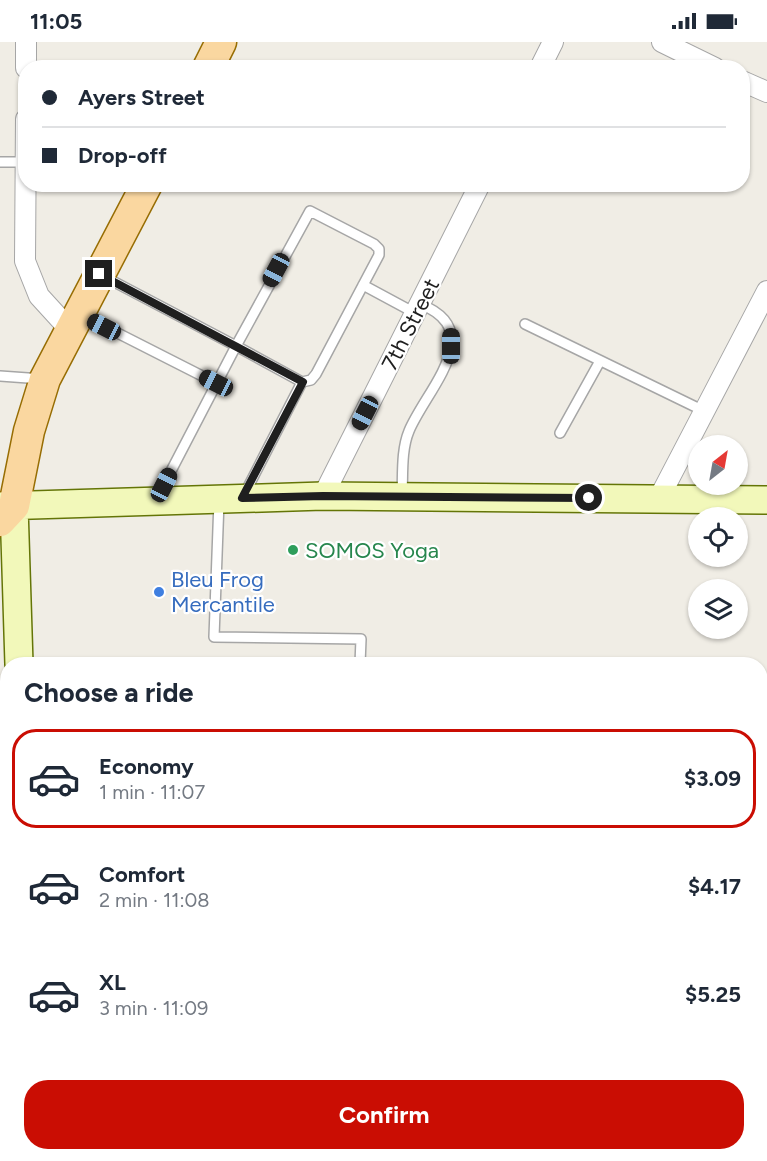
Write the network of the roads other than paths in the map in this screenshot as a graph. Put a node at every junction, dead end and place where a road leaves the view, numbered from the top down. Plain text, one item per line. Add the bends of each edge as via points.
1 (26, 42) edge
2 (221, 42) edge
3 (553, 42) edge
4 (662, 42) edge
5 (26, 60) edge
6 (212, 60) edge
7 (544, 60) edge
8 (699, 60) edge
9 (750, 85) edge
10 (767, 92) edge
11 (0, 162) edge
12 (18, 162) edge
13 (25, 192) edge
14 (137, 192) edge
15 (476, 192) edge
16 (99, 274) junction
17 (363, 285) junction
18 (767, 291) edge
19 (418, 308) junction
20 (75, 322) junction
21 (525, 324) dead end
22 (236, 346) junction
23 (600, 361) junction
24 (0, 376) edge
25 (45, 379) junction
26 (303, 382) junction
27 (216, 383) junction
28 (704, 411) junction
29 (560, 433) dead end
30 (323, 496) junction
31 (402, 496) junction
32 (659, 498) junction
33 (231, 499) junction
34 (767, 500) edge
35 (156, 501) junction
36 (5, 511) edge
37 (18, 657) edge
38 (360, 657) edge

1 - 5 street
2 - 6 main road
3 - 7 street
4 - 8 street
9 - 10 street
11 - 12 lane
13 - 20 street via 25,261 39,296
14 - 16 main road
15 - 19 street, 7th Street
16 - 20 main road
16 - 22 lane
17 - 19 lane
17 - 22 lane via 379,249 310,211
17 - 26 lane via 316,374
18 - 28 street
19 - 30 street, 7th Street
19 - 31 lane via 436,310 445,317 451,330 451,346 446,366 409,431
20 - 25 main road
20 - 27 lane
21 - 23 lane
22 - 26 lane
22 - 27 lane
23 - 28 lane
23 - 29 lane
24 - 25 lane
25 - 36 main road
26 - 33 lane
27 - 35 lane
28 - 32 street
30 - 31 main road
30 - 33 main road
31 - 32 main road
32 - 34 main road
33 - 35 main road
33 - 38 lane via 214,637 361,639
35 - 36 main road
36 - 37 main road

